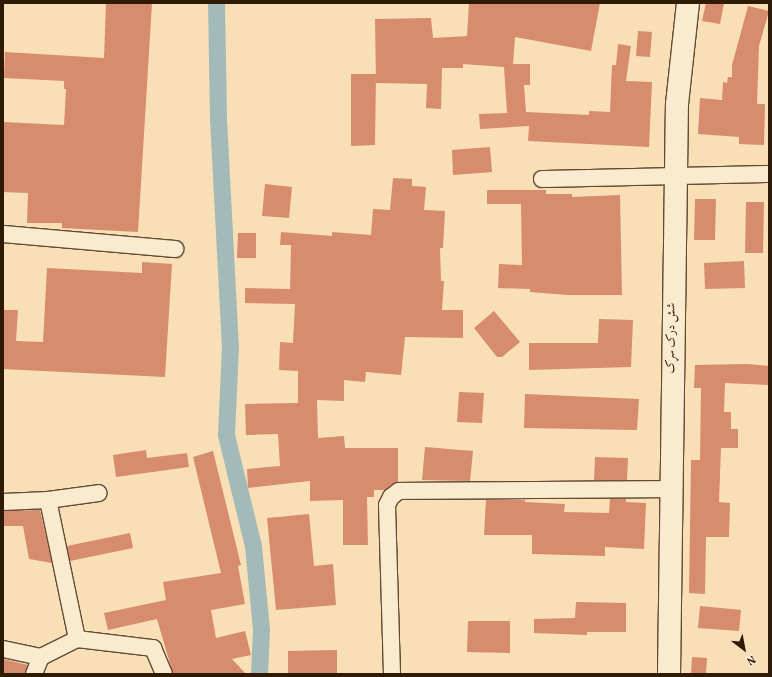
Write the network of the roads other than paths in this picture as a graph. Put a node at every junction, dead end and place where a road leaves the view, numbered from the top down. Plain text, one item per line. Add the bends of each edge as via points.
1 (688, 3) edge
2 (769, 174) edge
3 (677, 177) junction
4 (542, 179) dead end
5 (3, 234) edge
6 (175, 249) dead end
7 (671, 489) junction
8 (99, 493) dead end
9 (48, 500) junction
10 (3, 502) edge
11 (77, 639) junction
12 (3, 649) edge
13 (40, 657) junction
14 (34, 674) edge
15 (164, 674) edge
16 (392, 674) edge
17 (669, 674) edge

1 - 3 main road, شش درک سړک via 677,104
2 - 3 street
3 - 4 street
3 - 7 main road, شش درک سړک via 672,327
5 - 6 street
7 - 16 street via 399,491 387,506
7 - 17 main road, شش درک سړک
8 - 9 street
9 - 10 street
9 - 11 street
11 - 13 street
11 - 15 street via 153,648
12 - 13 street
13 - 14 street

